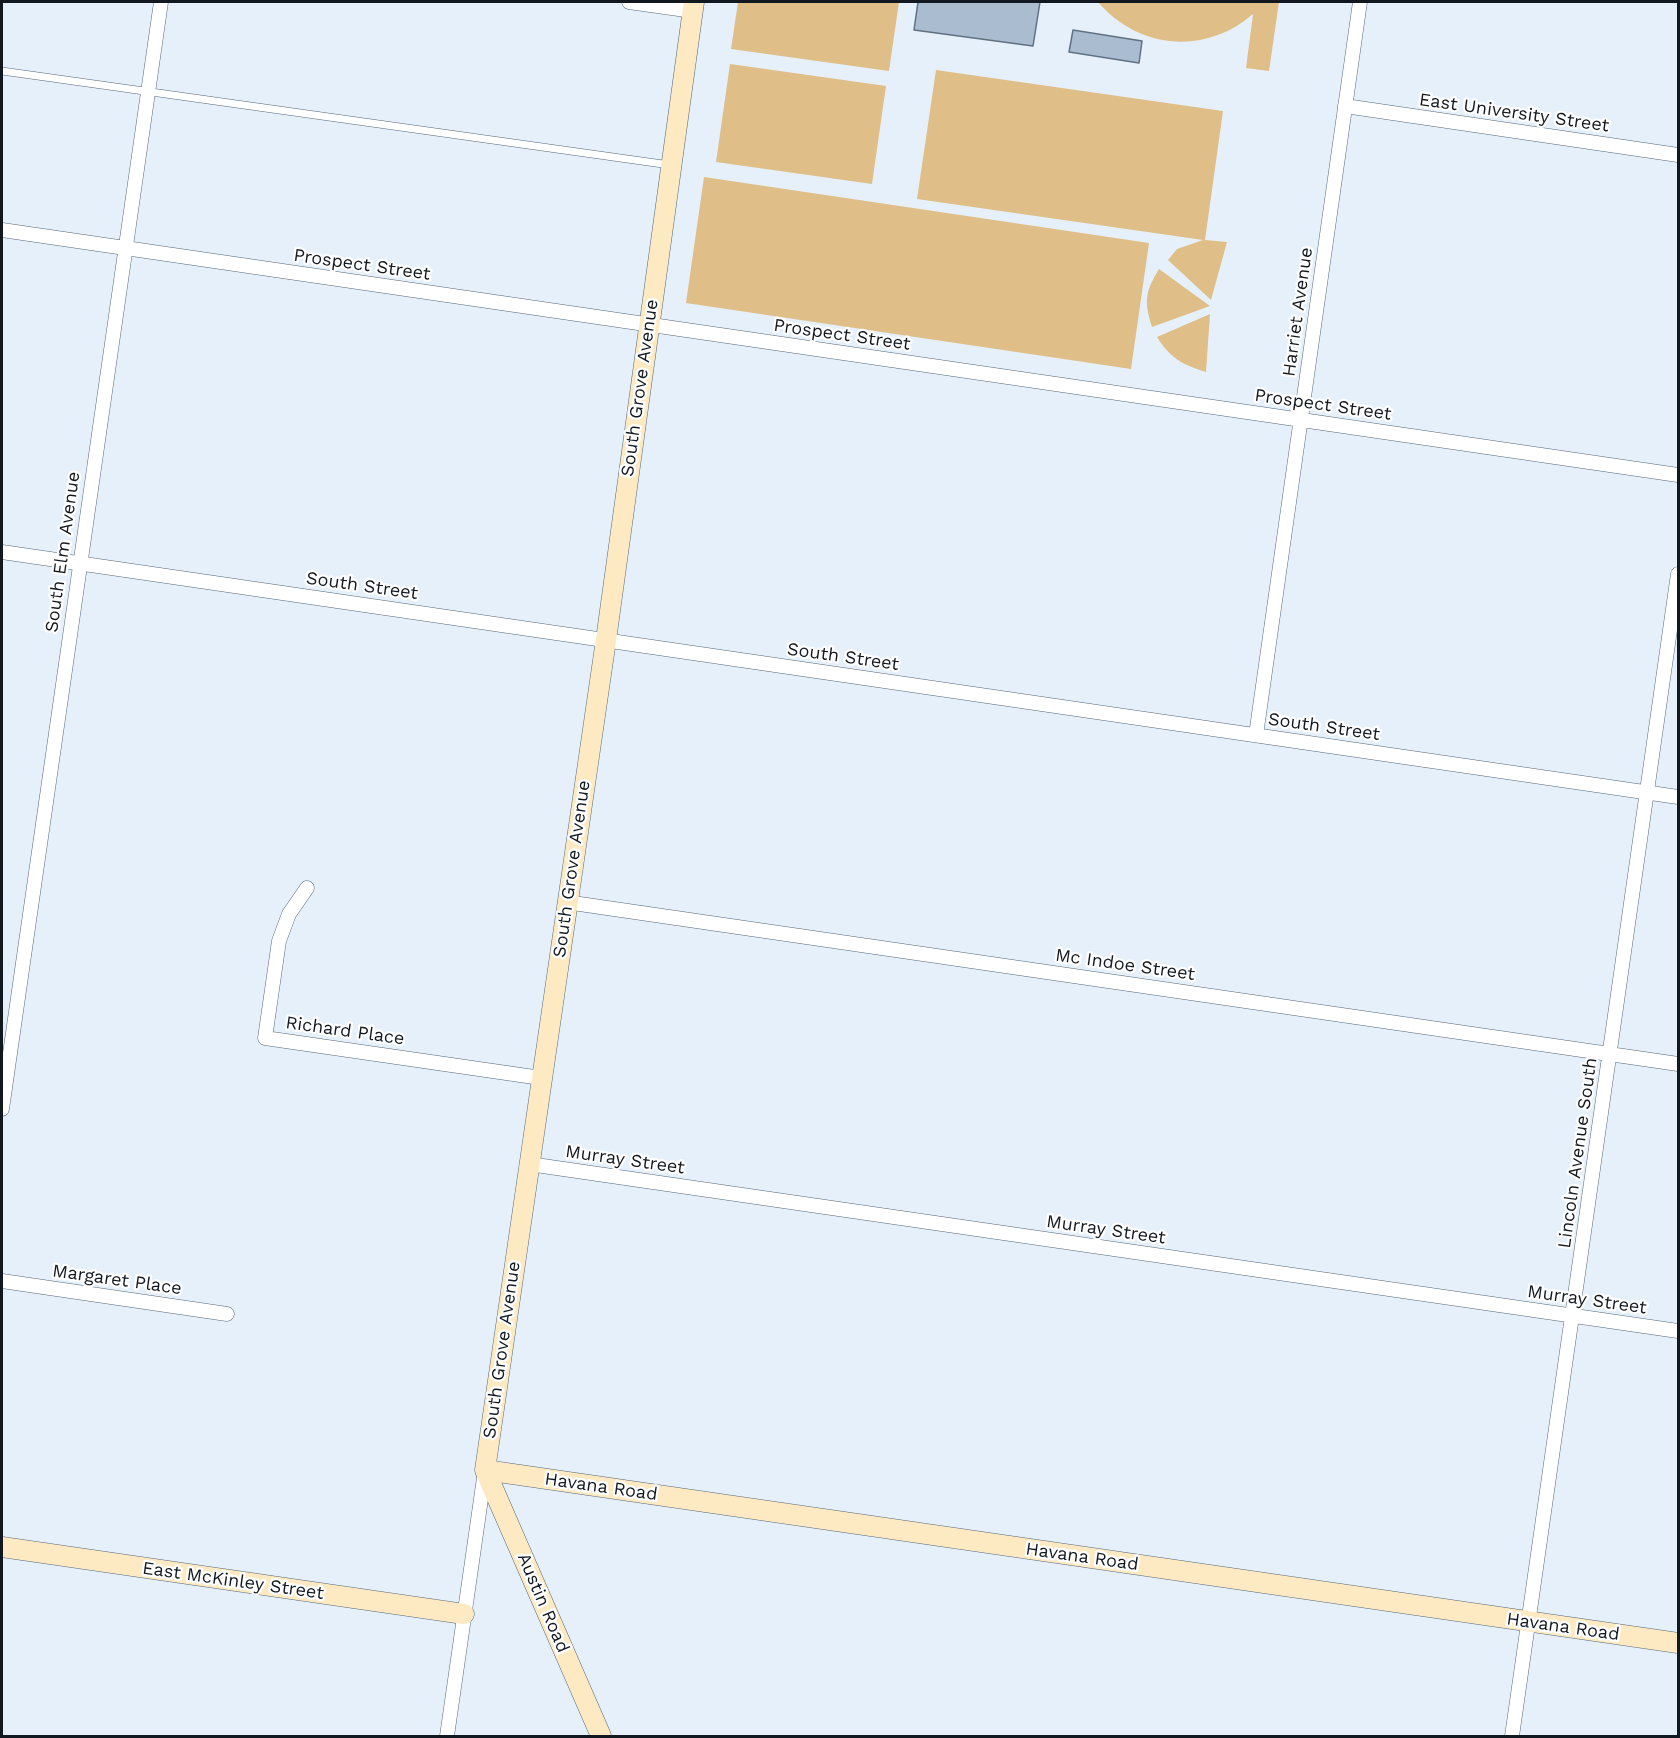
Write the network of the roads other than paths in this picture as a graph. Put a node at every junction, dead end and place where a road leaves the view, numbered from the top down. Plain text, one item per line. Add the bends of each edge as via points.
1 (161, 2) edge
2 (629, 2) edge
3 (1360, 2) edge
4 (693, 6) edge
5 (2, 71) edge
6 (148, 92) junction
7 (1345, 106) junction
8 (1678, 155) edge
9 (671, 165) junction
10 (2, 230) edge
11 (125, 248) junction
12 (648, 326) junction
13 (1301, 420) junction
14 (1678, 475) edge
15 (2, 552) edge
16 (80, 563) junction
17 (1678, 574) edge
18 (606, 640) junction
19 (1256, 735) junction
20 (1648, 793) junction
21 (1678, 797) edge
22 (307, 888) dead end
23 (566, 902) junction
24 (1610, 1054) junction
25 (1678, 1064) edge
26 (541, 1078) junction
27 (2, 1109) edge
28 (529, 1164) junction
29 (2, 1281) edge
30 (227, 1314) dead end
31 (1573, 1316) junction
32 (1678, 1331) edge
33 (485, 1470) junction
34 (2, 1547) edge
35 (464, 1614) junction
36 (1530, 1622) junction
37 (1678, 1643) edge
38 (447, 1737) edge
39 (601, 1737) edge
40 (1512, 1737) edge

1 - 6 street, South Elm Avenue
2 - 4 street
3 - 7 street, Harriet Avenue
4 - 9 street, South Grove Avenue
5 - 6 lane
6 - 9 lane
6 - 11 street, South Elm Avenue
7 - 8 street, East University Street
7 - 13 street, Harriet Avenue
9 - 12 street, South Grove Avenue
10 - 11 street, Prospect Street
11 - 12 street, Prospect Street
11 - 16 street, South Elm Avenue
12 - 13 street, Prospect Street
12 - 18 street, South Grove Avenue
13 - 14 street, Prospect Street
13 - 19 street, Harriet Avenue
15 - 16 street, South Street
16 - 18 street, South Street
16 - 27 street, South Elm Avenue
17 - 20 street, Lincoln Avenue South
18 - 19 street, South Street
18 - 23 street, South Grove Avenue
19 - 20 street, South Street
20 - 21 street, South Street
20 - 24 street, Lincoln Avenue South
22 - 26 street, Richard Place via 289,914 279,941 266,1038
23 - 24 street, Mc Indoe Street
23 - 26 street, South Grove Avenue
24 - 25 street, Mc Indoe Street
24 - 31 street, Lincoln Avenue South
26 - 28 street, South Grove Avenue
28 - 31 street, Murray Street
28 - 33 street, South Grove Avenue
29 - 30 street, Margaret Place
31 - 32 street, Murray Street
31 - 36 street, Lincoln Avenue South
33 - 35 street, South Grove Avenue
33 - 36 street, Havana Road
33 - 39 street, Austin Road
34 - 35 street, East McKinley Street
35 - 38 street, South Grove Avenue
36 - 37 street, Havana Road
36 - 40 street, Lincoln Avenue South

